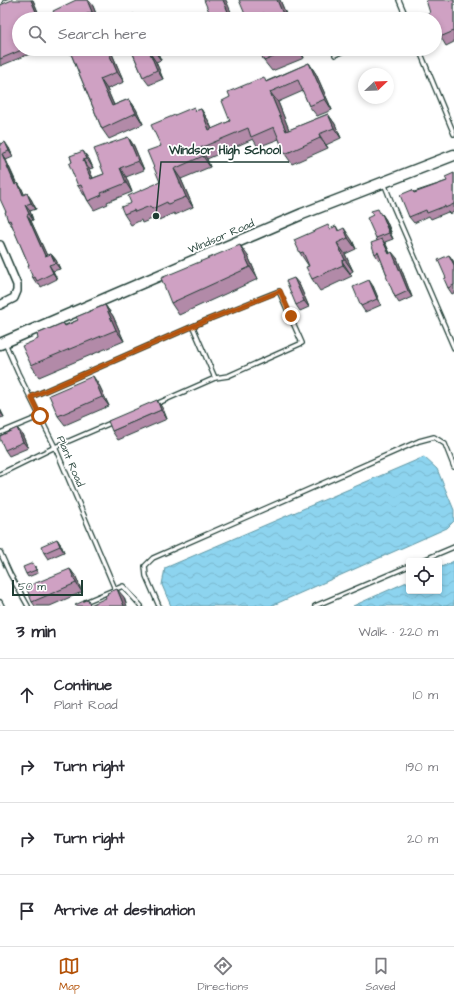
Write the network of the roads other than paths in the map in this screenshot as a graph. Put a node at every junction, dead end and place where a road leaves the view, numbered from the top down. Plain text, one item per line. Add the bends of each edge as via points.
1 (10, 0) edge
2 (399, 0) edge
3 (6, 2) edge
4 (404, 12) edge
5 (422, 56) edge
6 (454, 134) edge
7 (454, 155) edge
8 (384, 182) junction
9 (0, 245) edge
10 (0, 305) edge
11 (193, 327) junction
12 (2, 343) edge
13 (454, 348) edge
14 (215, 378) junction
15 (31, 397) junction
16 (150, 406) edge
17 (40, 416) junction
18 (121, 419) edge
19 (0, 433) edge
20 (56, 447) junction
21 (454, 467) edge
22 (0, 474) edge
23 (454, 547) edge
24 (0, 552) edge
25 (428, 558) edge
26 (406, 567) edge
27 (115, 589) junction
28 (0, 602) edge
29 (81, 603) edge
30 (2, 606) edge
31 (28, 606) edge
32 (142, 606) edge
33 (159, 606) edge
34 (314, 606) edge

1 - 3 lane
2 - 4 lane
5 - 6 lane
7 - 8 main road, Windsor Road
8 - 12 main road, Windsor Road via 302,214
8 - 13 lane
9 - 10 street via 17,285 17,292 14,298
11 - 14 lane
11 - 14 lane via 280,291 302,343 228,376
11 - 15 lane
12 - 15 lane, Plant Road
14 - 16 lane
15 - 17 lane, Plant Road
17 - 19 lane
17 - 20 lane, Plant Road
18 - 20 lane
20 - 22 lane
20 - 27 lane, Plant Road
21 - 33 lane via 445,444 434,437 419,441 153,558 145,566 146,576
23 - 25 lane
24 - 31 lane
26 - 34 lane
27 - 29 lane
27 - 32 lane via 123,586
28 - 30 lane

